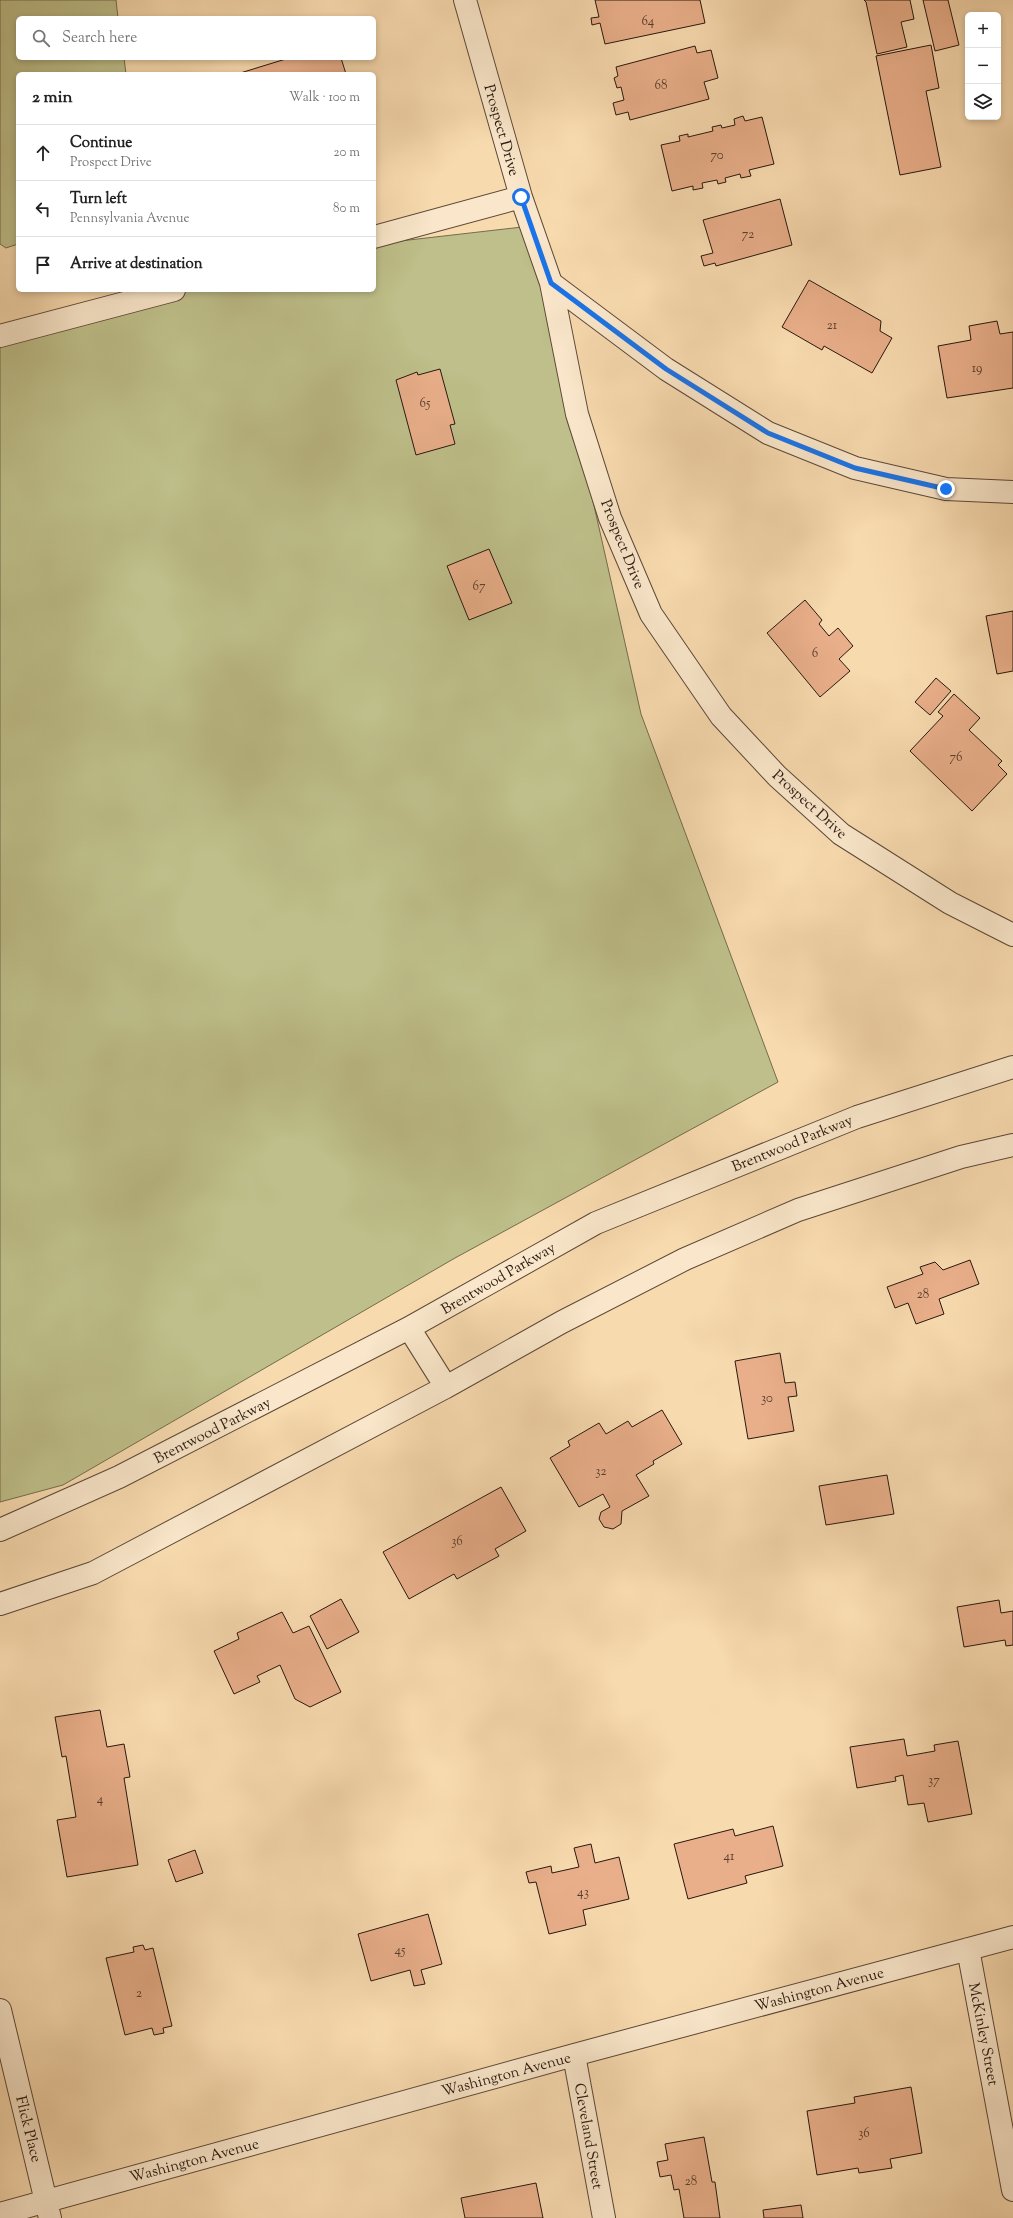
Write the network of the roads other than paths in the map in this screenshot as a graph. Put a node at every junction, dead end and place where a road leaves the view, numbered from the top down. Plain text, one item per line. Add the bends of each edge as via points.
1 (465, 0) edge
2 (521, 197) junction
3 (376, 236) edge
4 (551, 283) junction
5 (166, 292) edge
6 (0, 336) edge
7 (1013, 492) edge
8 (1013, 935) edge
9 (1013, 1066) edge
10 (1013, 1145) edge
11 (409, 1328) junction
12 (446, 1387) junction
13 (0, 1530) edge
14 (0, 1604) edge
15 (1013, 1937) edge
16 (968, 1949) junction
17 (0, 2010) edge
18 (574, 2055) junction
19 (1013, 2190) edge
20 (48, 2209) edge
21 (0, 2214) edge
22 (604, 2218) edge

1 - 2 street, Prospect Drive
2 - 3 street
2 - 4 street, Prospect Drive
4 - 7 street via 666,369 768,433 855,468 946,489
4 - 8 street, Prospect Drive via 577,414 610,518 651,614 721,716 777,776 841,834 950,903
5 - 6 street
9 - 11 street, Brentwood Parkway via 857,1117 596,1223
10 - 12 street via 960,1157 798,1210 679,1263 562,1322
11 - 12 street
11 - 13 street, Brentwood Parkway via 119,1477
12 - 14 street via 93,1573
15 - 16 street, Washington Avenue
16 - 18 street, Washington Avenue
16 - 19 street, McKinley Street
17 - 20 street, Flick Place
18 - 20 street, Washington Avenue
18 - 22 street, Cleveland Street
20 - 21 street, Washington Avenue

